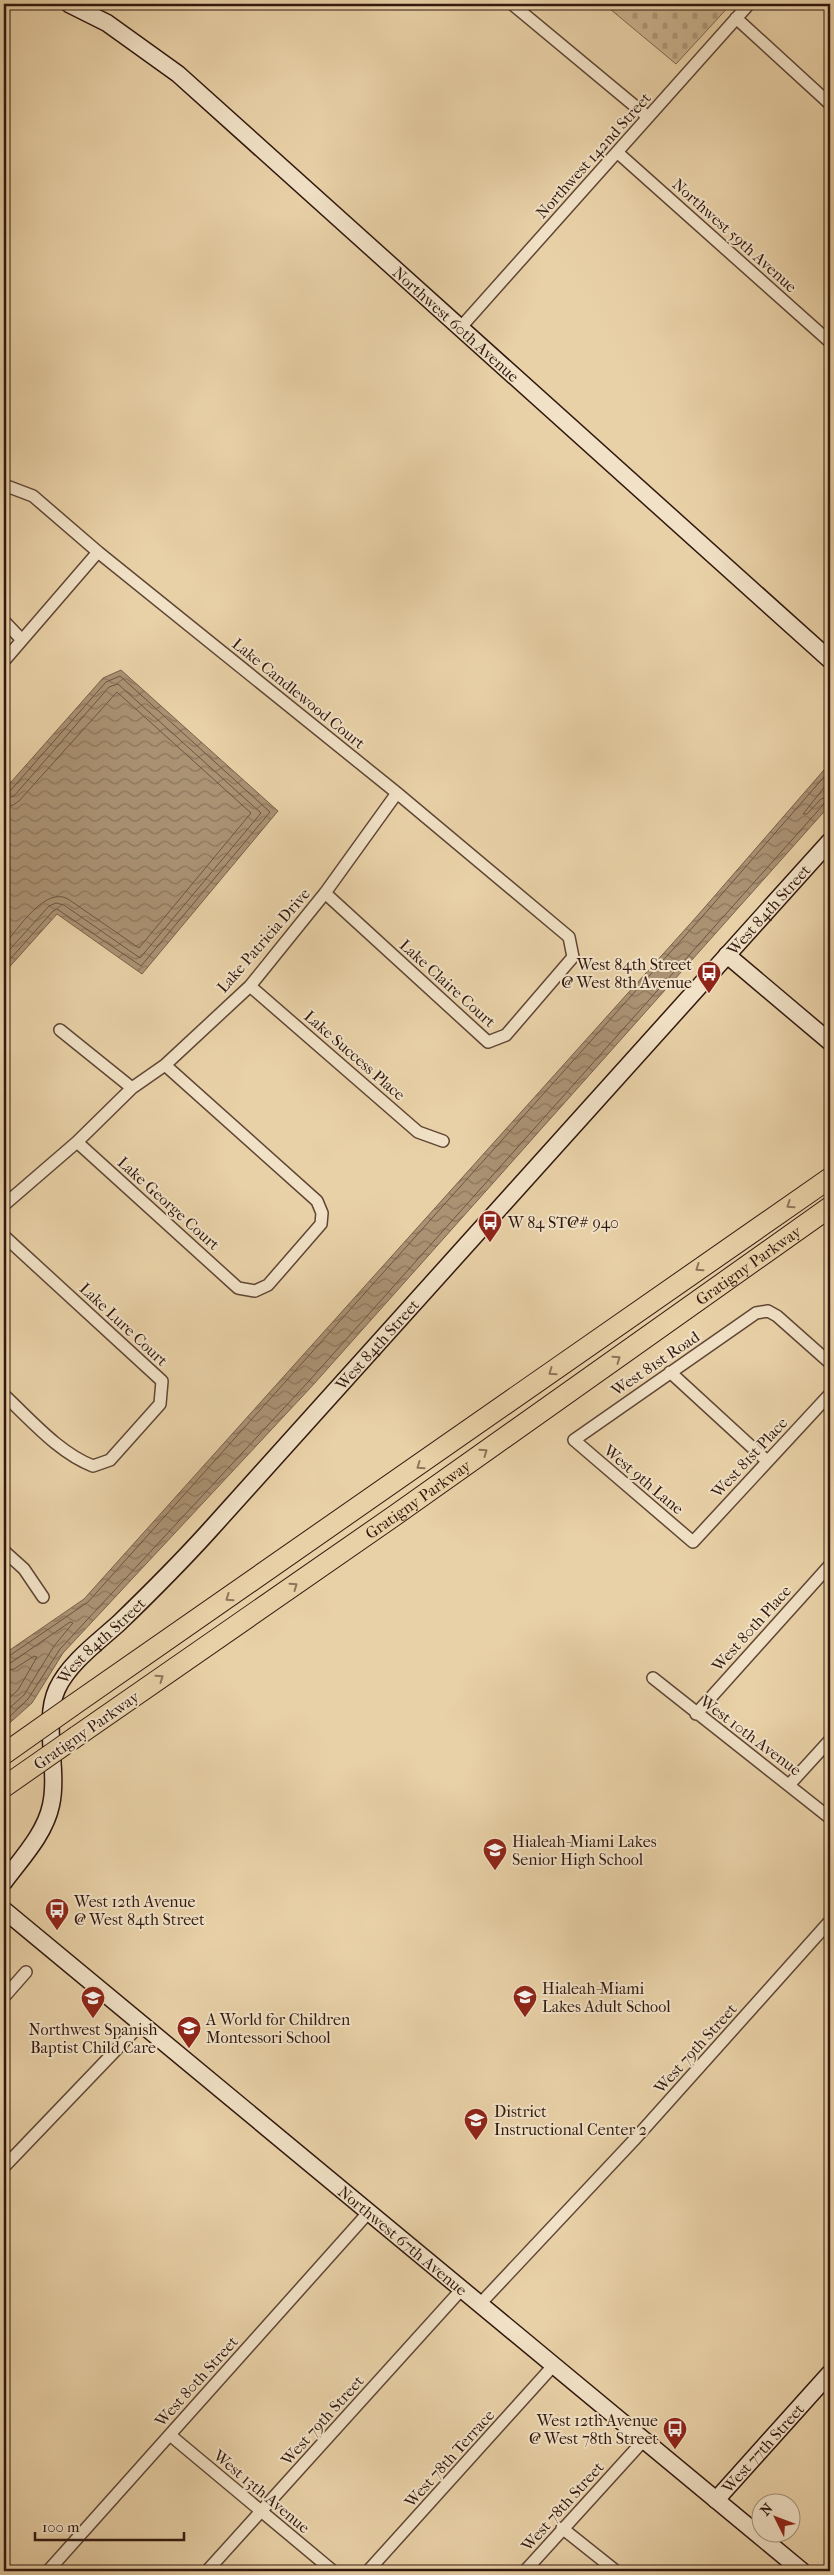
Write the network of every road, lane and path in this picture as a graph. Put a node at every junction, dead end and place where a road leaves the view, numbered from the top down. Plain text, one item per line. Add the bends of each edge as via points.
1 (70, 4) edge
2 (512, 4) edge
3 (749, 4) edge
4 (736, 18) junction
5 (830, 104) edge
6 (648, 117) junction
7 (617, 152) junction
8 (461, 327) junction
9 (830, 342) edge
10 (4, 485) edge
11 (98, 552) junction
12 (4, 621) edge
13 (22, 640) junction
14 (830, 660) edge
15 (4, 661) edge
16 (397, 793) junction
17 (830, 841) edge
18 (325, 893) junction
19 (569, 937) joint
20 (726, 955) junction
21 (250, 986) junction
22 (60, 1030) dead end
23 (828, 1035) edge
24 (165, 1065) junction
25 (132, 1088) junction
26 (443, 1141) dead end
27 (77, 1142) junction
28 (830, 1178) edge
29 (4, 1205) edge
30 (830, 1207) edge
31 (4, 1236) edge
32 (830, 1363) edge
33 (670, 1372) junction
34 (830, 1394) edge
35 (4, 1395) edge
36 (574, 1440) joint
37 (767, 1461) junction
38 (693, 1542) joint
39 (4, 1551) edge
40 (830, 1565) edge
41 (43, 1597) dead end
42 (653, 1678) dead end
43 (696, 1714) junction
44 (830, 1740) edge
45 (4, 1754) edge
46 (790, 1785) junction
47 (4, 1787) edge
48 (830, 1818) edge
49 (4, 1882) edge
50 (4, 1910) edge
51 (830, 1921) edge
52 (26, 1972) dead end
53 (4, 1997) edge
54 (140, 2025) junction
55 (4, 2167) edge
56 (368, 2213) junction
57 (461, 2290) junction
58 (479, 2305) junction
59 (553, 2366) junction
60 (830, 2373) edge
61 (170, 2435) junction
62 (644, 2440) junction
63 (716, 2500) junction
64 (261, 2511) junction
65 (562, 2528) junction
66 (48, 2571) edge
67 (208, 2571) edge
68 (333, 2571) edge
69 (368, 2571) edge
70 (525, 2571) edge
71 (616, 2571) edge
72 (802, 2571) edge

1 - 8 street, Northwest 60th Avenue via 107,23 178,74
2 - 6 street
3 - 4 street, Northwest 142nd Street
4 - 5 street
4 - 6 street, Northwest 142nd Street
6 - 7 street, Northwest 142nd Street
7 - 8 street, Northwest 142nd Street
7 - 9 street, Northwest 59th Avenue
8 - 14 street, Northwest 60th Avenue
10 - 11 street, Lake Candlewood Court via 33,496
11 - 13 street
11 - 16 street, Lake Candlewood Court
12 - 13 street
13 - 15 street
16 - 18 street, Lake Patricia Drive
16 - 19 street, Lake Candlewood Court
17 - 20 street, West 84th Street
18 - 19 street, Lake Claire Court via 488,1042 506,1035 573,957
18 - 21 street, Lake Patricia Drive
20 - 23 street
20 - 49 street, West 84th Street via 202,1538 72,1668 52,1703 51,1805 42,1830
21 - 24 street, Lake Patricia Drive
21 - 26 street, Lake Success Place via 418,1132
22 - 25 street
24 - 25 street, Lake Patricia Drive
24 - 27 street, Lake George Court via 317,1201 322,1213 321,1224 268,1285 255,1291 238,1288
25 - 27 street, Lake Patricia Drive
27 - 29 street, Lake Patricia Drive
28 -> 45 highway, Gratigny Parkway, bridge
47 -> 30 highway, Gratigny Parkway, bridge
31 - 35 street, Lake Lure Court via 162,1381 160,1404 110,1460 93,1466 66,1451
32 - 33 street, West 81st Road via 768,1311 756,1313
33 - 36 street, West 81st Road
33 - 37 street
34 - 37 street, West 81st Place
36 - 38 street, West 9th Lane
37 - 38 street, West 81st Place
39 - 41 street via 24,1569
40 - 43 street, West 80th Place
42 - 43 street, West 10th Avenue
43 - 46 street, West 10th Avenue
44 - 46 street
46 - 48 street, West 10th Avenue
50 - 54 street, Northwest 67th Avenue
51 - 58 street, West 79th Street via 634,2140
52 - 53 street
54 - 55 street
54 - 56 street, Northwest 67th Avenue
56 - 57 street, Northwest 67th Avenue
56 - 61 street, West 80th Street
57 - 58 street, Northwest 67th Avenue
57 - 64 street, West 79th Street
58 - 59 street, Northwest 67th Avenue
59 - 62 street, Northwest 67th Avenue
59 - 69 street, West 78th Terrace
60 - 63 street, West 77th Street
61 - 64 street, West 13th Avenue
61 - 66 street, West 80th Street
62 - 63 street, Northwest 67th Avenue
62 - 65 street, West 78th Street
63 - 72 street, Northwest 67th Avenue
64 - 67 street, West 79th Street
64 - 68 street, West 13th Avenue
65 - 70 street, West 78th Street
65 - 71 street

